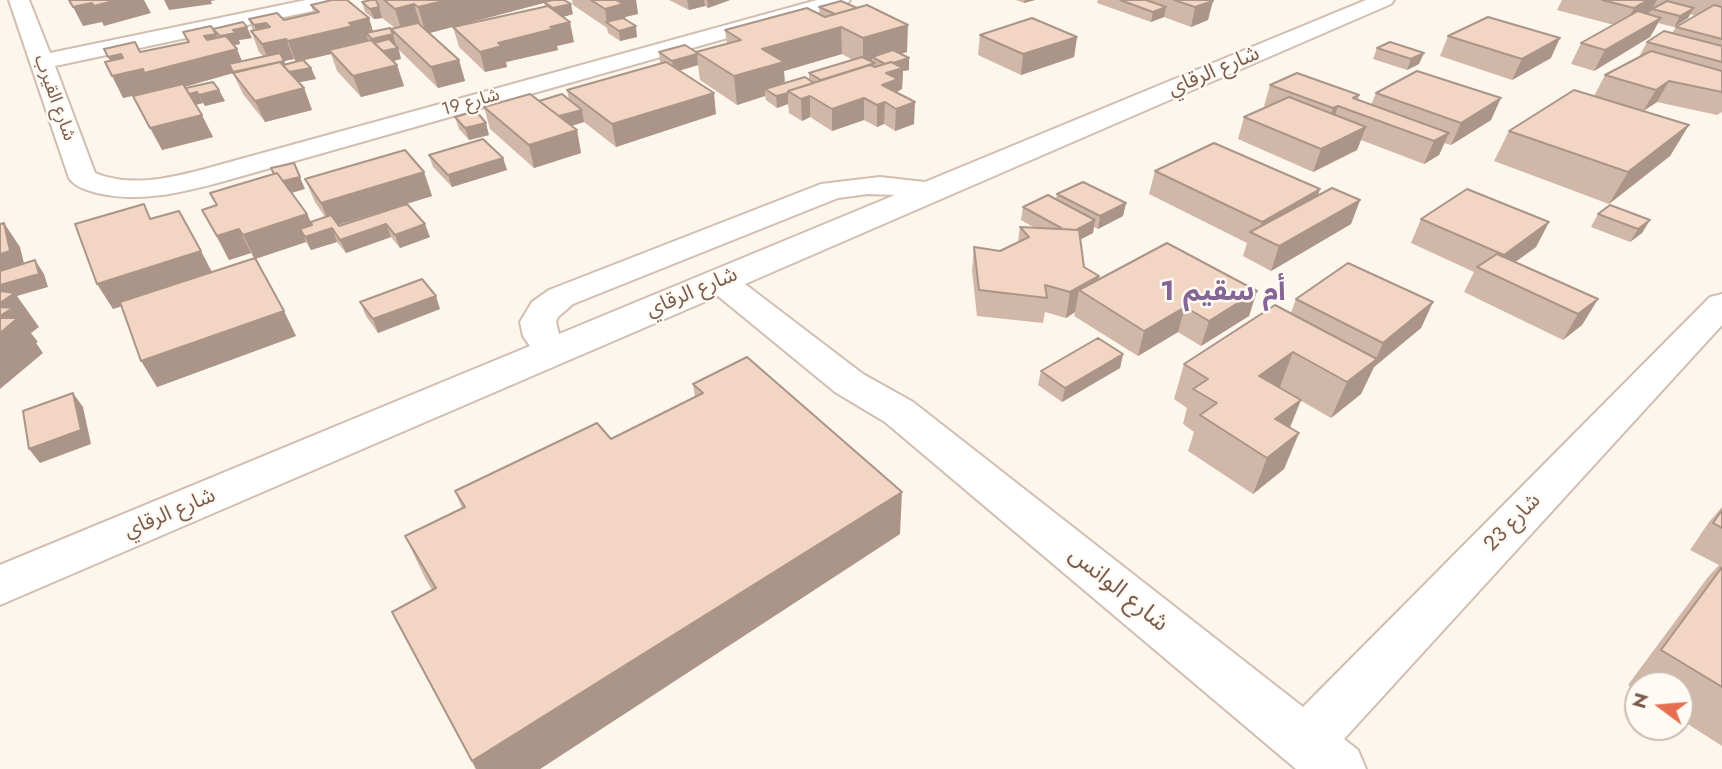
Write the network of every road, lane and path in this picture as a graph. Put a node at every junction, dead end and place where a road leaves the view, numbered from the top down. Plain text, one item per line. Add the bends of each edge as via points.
1 (19, 0) edge
2 (337, 0) edge
3 (840, 0) edge
4 (1384, 0) edge
5 (41, 62) junction
6 (100, 187) joint
7 (929, 192) junction
8 (734, 275) junction
9 (1722, 304) edge
10 (555, 351) junction
11 (0, 586) edge
12 (1321, 755) edge

1 - 5 street, شارع القيرب
2 - 5 street
3 - 6 street, شارع 19 via 197,180 130,190
4 - 7 street, شارع الرقاي
5 - 6 street, شارع القيرب via 83,178
7 - 8 street, شارع الرقاي
7 - 10 street via 891,185 831,190 561,297 551,302 538,320 542,340
8 - 10 street, شارع الرقاي
8 - 12 street, شارع الوانس via 838,375 899,412
9 - 12 street, شارع 23
10 - 11 street, شارع الرقاي

